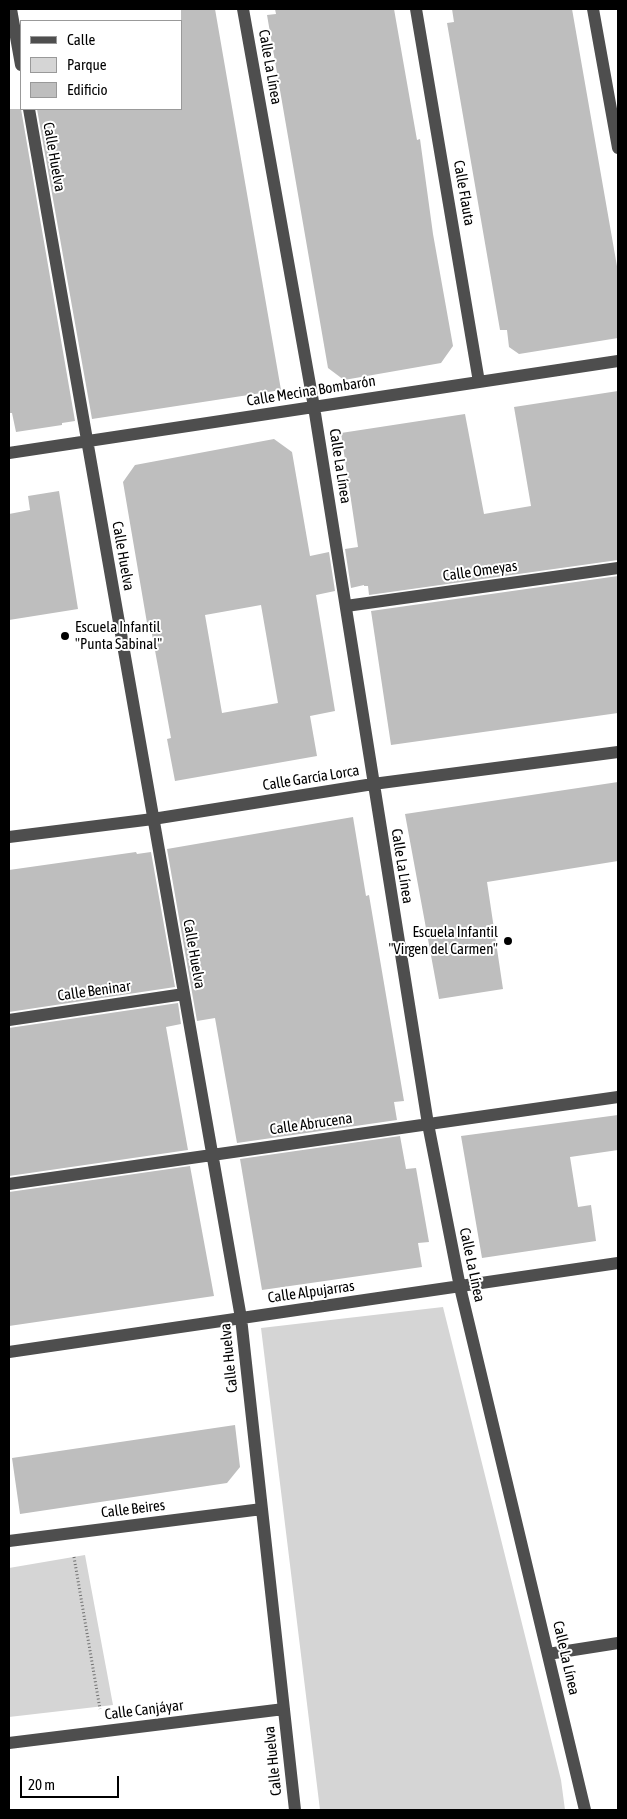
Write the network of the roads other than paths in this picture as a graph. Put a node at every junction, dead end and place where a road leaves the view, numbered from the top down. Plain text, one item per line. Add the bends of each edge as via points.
1 (11, 9) edge
2 (243, 9) edge
3 (416, 9) edge
4 (593, 9) edge
5 (20, 59) edge
6 (29, 110) edge
7 (618, 148) edge
8 (618, 361) edge
9 (479, 382) junction
10 (314, 407) junction
11 (87, 441) junction
12 (9, 453) edge
13 (618, 568) edge
14 (346, 606) junction
15 (618, 752) edge
16 (372, 784) junction
17 (153, 819) junction
18 (9, 837) edge
19 (184, 994) junction
20 (9, 1020) edge
21 (618, 1097) edge
22 (428, 1124) junction
23 (212, 1155) junction
24 (9, 1184) edge
25 (618, 1263) edge
26 (460, 1287) junction
27 (241, 1318) junction
28 (9, 1352) edge
29 (262, 1509) junction
30 (9, 1541) edge
31 (618, 1643) edge
32 (548, 1654) junction
33 (284, 1709) junction
34 (9, 1743) edge
35 (295, 1810) edge
36 (585, 1810) edge

1 - 5 street
2 - 10 street, Calle La Línea
3 - 9 street, Calle Flauta
4 - 7 street
6 - 11 street, Calle Huelva
8 - 9 street, Calle Mecina Bombarón
9 - 10 street, Calle Mecina Bombarón
10 - 11 street, Calle Mecina Bombarón
10 - 14 street, Calle La Línea
11 - 12 street, Calle Mecina Bombarón
11 - 17 street, Calle Huelva
13 - 14 street, Calle Omeyas
14 - 16 street, Calle La Línea
15 - 16 street, Calle García Lorca
16 - 17 street, Calle García Lorca
16 - 22 street, Calle La Línea
17 - 18 street, Calle García Lorca
17 - 19 street, Calle Huelva
19 - 20 street, Calle Beninar
19 - 23 street, Calle Huelva
21 - 22 street, Calle Abrucena
22 - 23 street, Calle Abrucena
22 - 26 street, Calle La Línea
23 - 24 street, Calle Abrucena
23 - 27 street, Calle Huelva
25 - 26 street, Calle Alpujarras
26 - 27 street, Calle Alpujarras
26 - 32 street, Calle La Línea
27 - 28 street, Calle Alpujarras
27 - 29 street, Calle Huelva
29 - 30 street, Calle Beires
29 - 33 street, Calle Huelva
31 - 32 street
32 - 36 street, Calle La Línea
33 - 34 street, Calle Canjáyar
33 - 35 street, Calle Huelva

